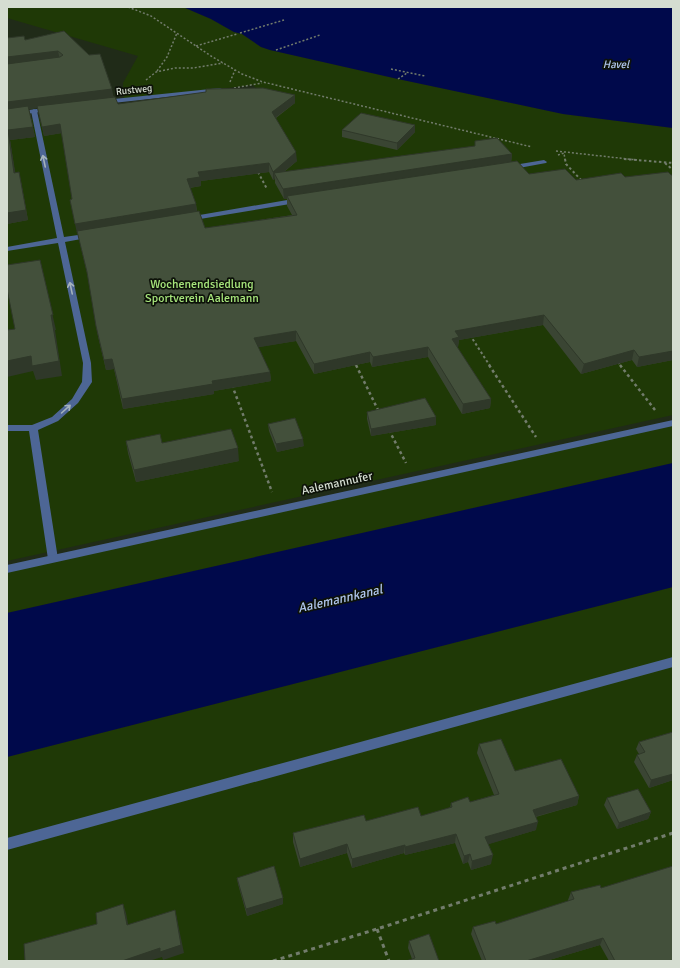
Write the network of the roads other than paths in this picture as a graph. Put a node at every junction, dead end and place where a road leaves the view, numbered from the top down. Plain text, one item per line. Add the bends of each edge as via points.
1 (222, 90) edge
2 (93, 104) edge
3 (56, 108) edge
4 (34, 111) junction
5 (7, 115) edge
6 (544, 162) dead end
7 (500, 170) edge
8 (305, 199) edge
9 (178, 220) edge
10 (100, 234) edge
11 (60, 240) junction
12 (7, 249) edge
13 (670, 424) edge
14 (7, 428) edge
15 (33, 428) junction
16 (53, 559) junction
17 (7, 569) edge
18 (673, 662) edge
19 (7, 844) edge

1 - 2 street, Rustweg
3 - 4 street
4 - 5 street
11 -> 4 street
6 - 7 street
8 - 9 street
10 - 11 street
11 - 12 street
15 -> 11 street via 55,420 75,401 87,382 87,363
13 - 16 street, Aalemannufer
14 - 15 street
15 - 16 street
16 - 17 street, Aalemannufer
18 - 19 street

